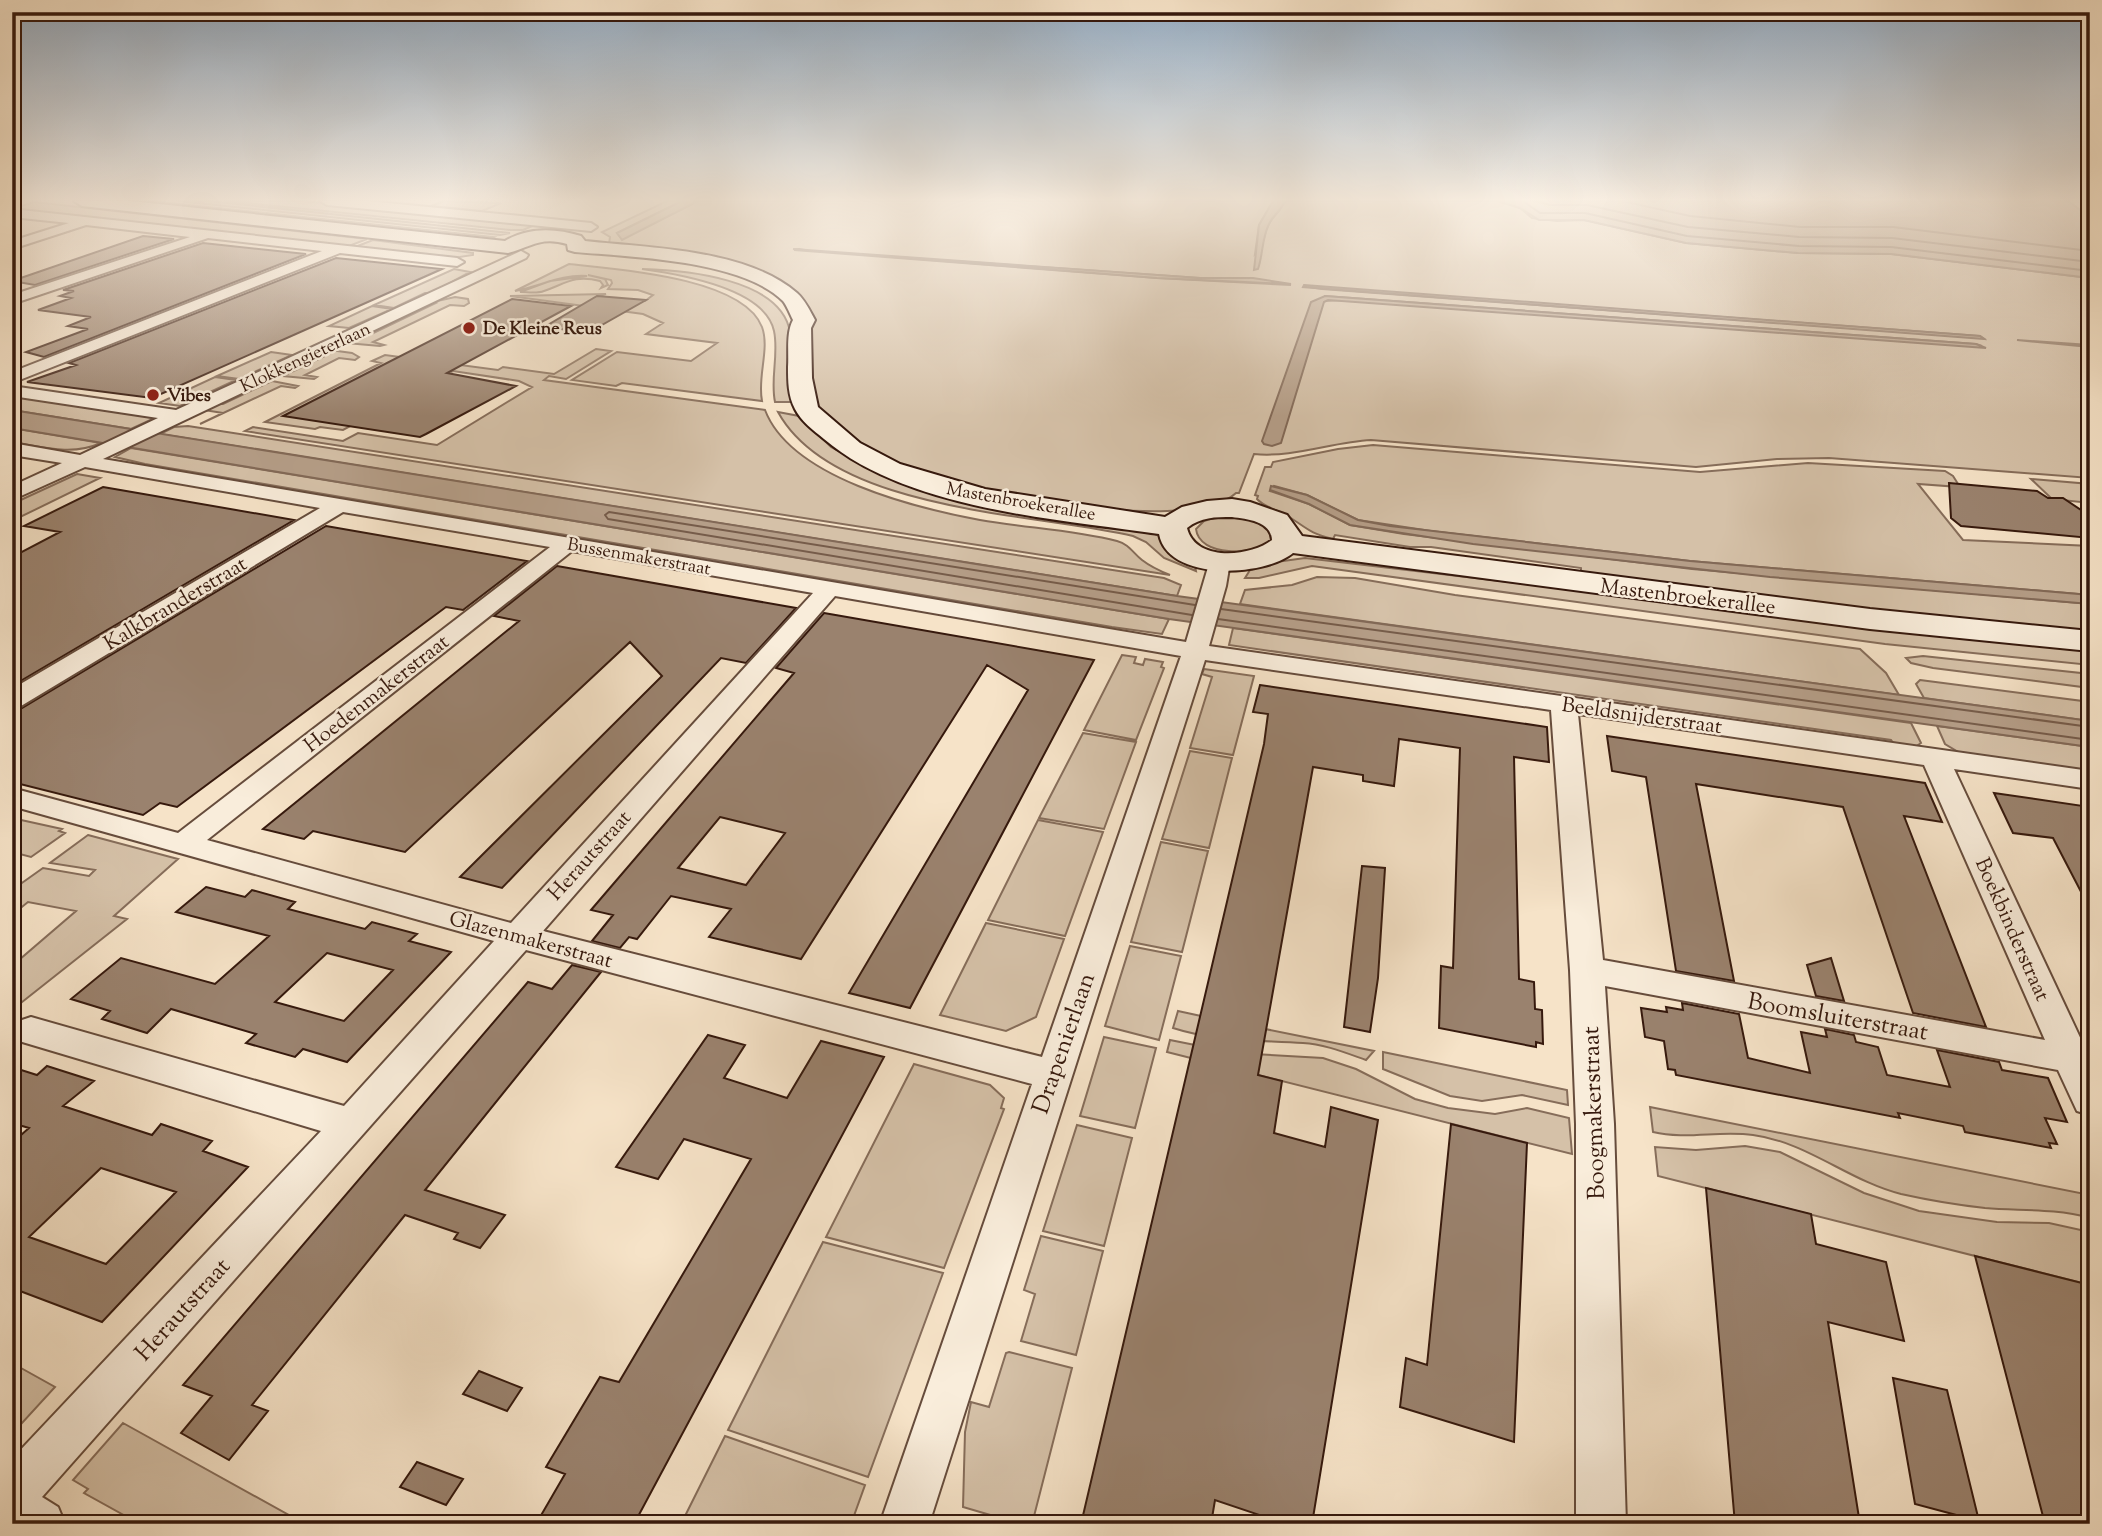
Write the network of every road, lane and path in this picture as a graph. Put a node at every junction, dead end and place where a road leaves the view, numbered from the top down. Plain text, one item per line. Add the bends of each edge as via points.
1 (93, 273) edge
2 (279, 273) edge
3 (466, 273) edge
4 (707, 273) edge
5 (12, 300) edge
6 (12, 378) edge
7 (12, 391) edge
8 (169, 420) junction
9 (12, 449) edge
10 (90, 457) junction
11 (12, 494) edge
12 (338, 506) junction
13 (1172, 527) junction
14 (1287, 543) junction
15 (568, 544) junction
16 (1219, 562) junction
17 (829, 589) junction
18 (1198, 640) junction
19 (2090, 641) edge
20 (12, 700) edge
21 (1564, 704) junction
22 (1935, 758) junction
23 (2090, 780) edge
24 (12, 797) edge
25 (184, 843) junction
26 (516, 936) junction
27 (1587, 970) junction
28 (31, 1031) dead end
29 (2080, 1061) edge
30 (1052, 1074) junction
31 (2090, 1100) edge
32 (351, 1124) junction
33 (12, 1494) edge
34 (12, 1506) edge
35 (41, 1524) edge
36 (904, 1524) edge
37 (1601, 1524) edge

1 - 5 street
2 - 6 street
3 - 8 street, Klokkengieterlaan
4 - 13 main road, Mastenbroekerallee via 773,299 800,328 798,384 808,410 830,435 864,459 918,481 984,498
7 - 8 street
8 - 10 street, Klokkengieterlaan
9 - 10 street, Bussenmakerstraat
10 - 11 street, Klokkengieterlaan
10 - 12 street, Bussenmakerstraat
12 - 15 street, Bussenmakerstraat
12 - 20 street, Kalkbranderstraat
13 - 14 main road via 1188,514 1232,508 1275,521 1284,528
13 - 16 main road via 1176,544 1186,552
14 - 16 main road via 1263,559
14 - 19 main road, Mastenbroekerallee via 1857,617
15 - 17 street, Bussenmakerstraat
15 - 25 street, Hoedenmakerstraat
16 - 18 street, Drapenierlaan
17 - 18 street, Bussenmakerstraat
17 - 26 street, Herautstraat
18 - 21 street, Beeldsnijderstraat
18 - 30 street, Drapenierlaan
21 - 22 street, Beeldsnijderstraat
21 - 27 street, Boogmakerstraat
22 - 23 street, Beeldsnijderstraat
22 - 29 street, Boekbinderstraat
24 - 25 street, Glazenmakerstraat
25 - 26 street, Glazenmakerstraat
26 - 30 street, Glazenmakerstraat
26 - 32 street, Herautstraat
27 - 29 street, Boomsluiterstraat
27 - 37 street, Boogmakerstraat via 1595,1138
28 - 32 street
29 - 31 street, Boekbinderstraat
30 - 36 street, Drapenierlaan
32 - 33 street, Herautstraat
34 - 35 street

